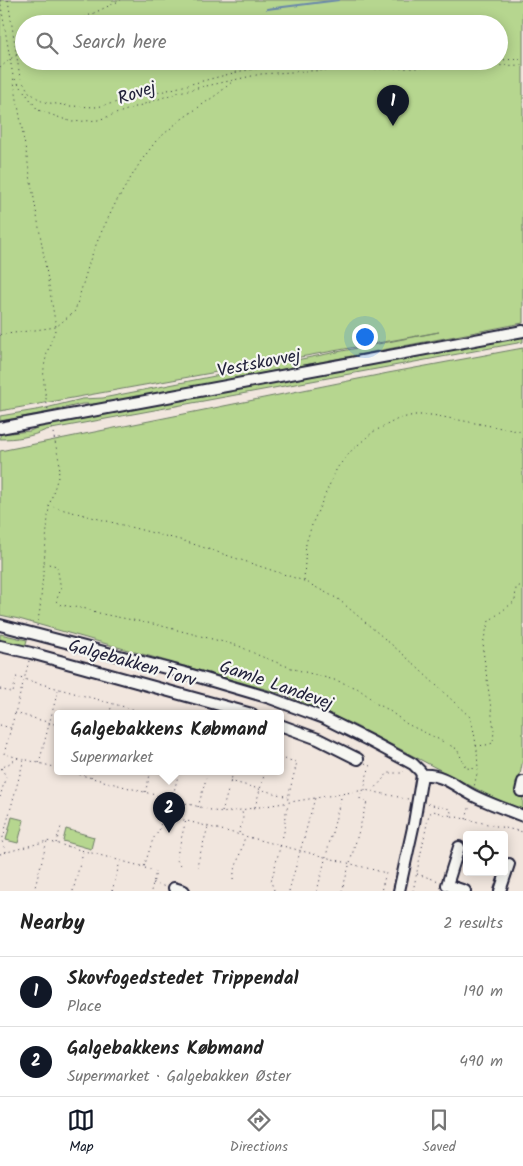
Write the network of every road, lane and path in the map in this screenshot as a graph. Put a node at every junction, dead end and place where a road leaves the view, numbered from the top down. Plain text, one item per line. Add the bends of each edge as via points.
1 (0, 0) edge
2 (8, 0) edge
3 (122, 0) edge
4 (90, 15) edge
5 (15, 43) edge
6 (15, 56) edge
7 (523, 59) edge
8 (10, 60) junction
9 (508, 60) edge
10 (508, 65) edge
11 (523, 65) edge
12 (0, 68) edge
13 (19, 70) edge
14 (241, 70) edge
15 (342, 70) edge
16 (14, 79) junction
17 (233, 80) junction
18 (56, 327) junction
19 (523, 331) edge
20 (0, 336) edge
21 (49, 413) dead end
22 (51, 425) dead end
23 (0, 428) edge
24 (523, 432) edge
25 (49, 506) junction
26 (44, 563) junction
27 (304, 581) junction
28 (523, 584) edge
29 (0, 625) edge
30 (36, 634) junction
31 (0, 646) edge
32 (31, 653) junction
33 (24, 680) junction
34 (0, 689) edge
35 (58, 689) junction
36 (112, 704) junction
37 (110, 710) edge
38 (135, 710) edge
39 (238, 710) edge
40 (15, 713) junction
41 (50, 723) junction
42 (54, 724) edge
43 (0, 725) edge
44 (284, 727) edge
45 (11, 728) junction
46 (476, 746) junction
47 (18, 758) junction
48 (24, 759) junction
49 (284, 759) edge
50 (358, 759) joint
51 (409, 762) junction
52 (39, 764) junction
53 (54, 767) edge
54 (1, 768) edge
55 (478, 769) junction
56 (81, 775) edge
57 (92, 775) edge
58 (150, 775) edge
59 (178, 775) edge
60 (207, 775) edge
61 (232, 775) edge
62 (264, 775) edge
63 (422, 775) junction
64 (92, 778) junction
65 (230, 781) junction
66 (523, 782) edge
67 (260, 789) junction
68 (362, 790) junction
69 (365, 790) junction
70 (372, 791) junction
71 (523, 791) edge
72 (145, 792) junction
73 (342, 794) junction
74 (473, 795) junction
75 (0, 797) edge
76 (288, 797) junction
77 (168, 798) junction
78 (315, 798) junction
79 (172, 799) junction
80 (410, 800) dead end
81 (288, 802) junction
82 (428, 804) dead end
83 (198, 807) junction
84 (255, 808) junction
85 (242, 810) junction
86 (222, 813) junction
87 (164, 815) junction
88 (452, 816) junction
89 (523, 816) edge
90 (466, 819) junction
91 (186, 820) junction
92 (209, 826) junction
93 (61, 827) dead end
94 (523, 832) edge
95 (238, 834) junction
96 (245, 836) junction
97 (47, 841) junction
98 (56, 843) junction
99 (281, 845) junction
100 (459, 847) dead end
101 (84, 851) junction
102 (300, 851) junction
103 (6, 852) junction
104 (0, 854) edge
105 (325, 857) junction
106 (120, 861) junction
107 (181, 864) dead end
108 (349, 864) junction
109 (509, 864) dead end
110 (144, 867) junction
111 (198, 867) dead end
112 (416, 874) junction
113 (233, 879) dead end
114 (153, 883) junction
115 (448, 884) junction
116 (179, 890) edge
117 (274, 890) dead end
118 (34, 891) edge
119 (73, 891) edge
120 (112, 891) edge
121 (151, 891) edge
122 (290, 891) edge
123 (317, 891) edge
124 (342, 891) edge
125 (381, 891) edge
126 (399, 891) edge
127 (413, 891) edge
128 (465, 891) edge
129 (500, 891) edge

1 - 8 path
2 - 5 path
3 - 4 path
6 - 8 path
7 - 9 path
8 - 12 path
8 - 16 path
10 - 11 path, Rovej
13 - 14 path via 29,92 44,102 97,107
15 - 17 path, Rovej via 261,74
16 - 17 path, Rovej via 38,110 72,122 98,120 179,92
16 - 18 path
17 - 18 path via 156,141 141,161 100,235 75,311
18 - 20 path
18 - 21 path via 43,372
19 - 23 street, Vestskovvej
22 - 25 path via 60,465
24 - 27 path via 432,415 414,415 373,432 337,468 306,543
25 - 26 path
25 - 27 path via 184,541
26 - 30 path
26 - 55 path via 57,566 61,589 56,601 61,605 198,634 357,688 375,704 457,749 466,768
27 - 46 path via 338,599 470,717
28 - 46 path via 516,588 515,601 489,621 484,638 494,730 492,742
29 - 30 street, Gamle Landevej
30 - 32 street
30 - 51 street, Gamle Landevej via 270,698 324,718
31 - 32 street, Galgebakken Torv
32 - 33 path
32 - 39 street, Galgebakken Torv
33 - 34 path via 16,677 13,693
33 - 35 path
33 - 40 path
35 - 36 path
35 - 41 path
36 - 37 path
36 - 38 path
40 - 41 path
40 - 45 path
41 - 42 path
41 - 52 path
43 - 45 path
44 - 50 street
45 - 47 path via 4,754
46 - 55 path
47 - 48 path
47 - 54 path
48 - 52 path
48 - 103 path via 2,841
49 - 76 path via 298,762
50 - 69 path via 370,766
51 - 63 street, Gamle Landevej
51 - 70 path via 404,772 388,773
52 - 53 path
54 - 75 path via 6,776
55 - 74 path
56 - 64 path
57 - 64 path
58 - 72 path
59 - 79 path
60 - 83 path
61 - 65 path
62 - 67 path
63 - 74 street via 443,778
63 - 126 street
64 - 72 path
65 - 67 path
65 - 86 path
66 - 71 street
67 - 76 path
67 - 84 path
68 - 69 path
68 - 73 path
68 - 108 path via 360,799 366,802
69 - 70 path
70 - 80 path
72 - 77 path
73 - 78 path
73 - 105 path
74 - 89 street
74 - 90 path
76 - 81 path
77 - 79 path
77 - 87 path
78 - 81 path
78 - 102 path
79 - 83 path
81 - 84 path
81 - 99 path
82 - 88 path via 450,809
83 - 86 path
84 - 85 path
85 - 86 path
85 - 95 path
87 - 91 path
87 - 110 path
88 - 90 path
88 - 112 path via 433,811 429,814
90 - 94 path
91 - 92 path
91 - 107 path via 176,859
92 - 95 path
92 - 111 path
93 - 98 path
95 - 96 path
96 - 99 path
96 - 113 path
97 - 98 path
97 - 103 path
97 - 118 path
98 - 101 path
99 - 102 path
99 - 117 path via 271,882
100 - 115 street
101 - 106 path
101 - 119 path
102 - 105 path
102 - 122 path
103 - 104 path
105 - 108 path
105 - 123 path
106 - 110 path
106 - 120 path
108 - 124 path
108 - 125 path via 386,873
109 - 129 street
110 - 114 path via 156,872
112 - 115 path
112 - 127 path
114 - 116 path
114 - 121 path
115 - 128 street

